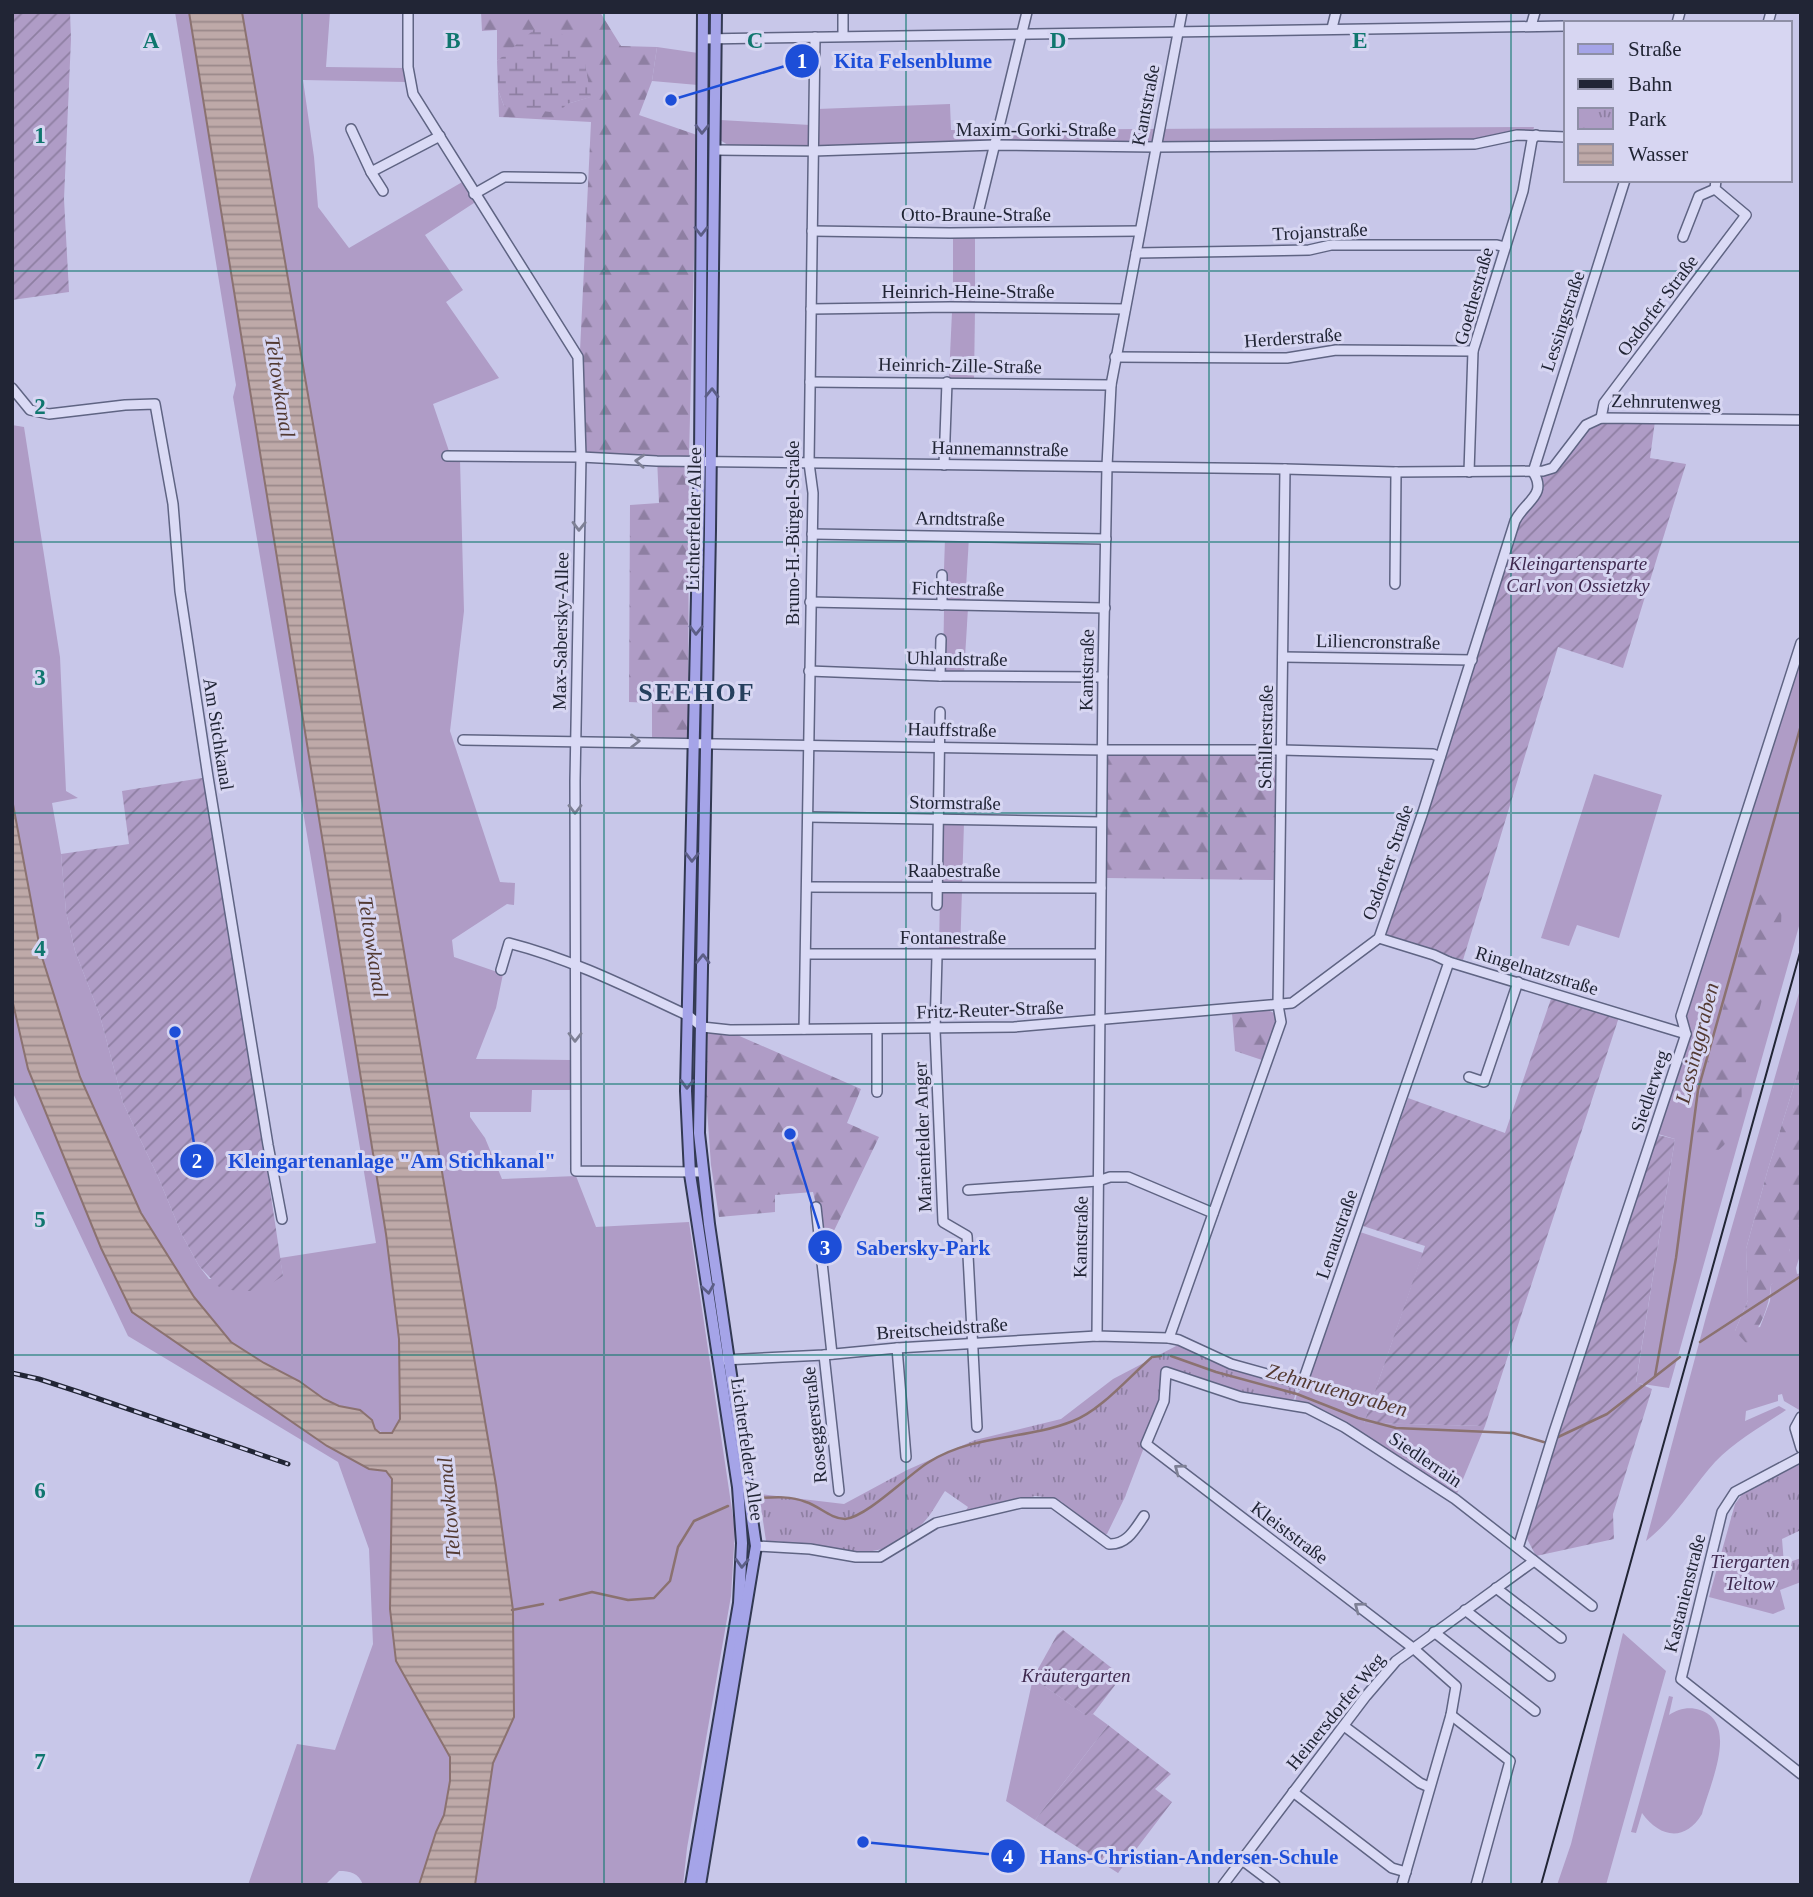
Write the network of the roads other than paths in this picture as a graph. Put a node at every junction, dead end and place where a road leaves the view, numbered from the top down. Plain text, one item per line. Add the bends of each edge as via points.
1 (408, 12) edge
2 (703, 12) edge
3 (716, 12) edge
4 (843, 12) edge
5 (1027, 12) edge
6 (1182, 12) edge
7 (1336, 12) edge
8 (1535, 12) edge
9 (1531, 26) junction
10 (1564, 26) edge
11 (1332, 28) junction
12 (1177, 31) junction
13 (1022, 35) junction
14 (843, 36) junction
15 (815, 37) junction
16 (716, 38) junction
17 (703, 39) junction
18 (351, 129) dead end
19 (1536, 135) junction
20 (440, 136) junction
21 (1564, 138) edge
22 (995, 145) junction
23 (1155, 147) junction
24 (715, 150) junction
25 (813, 151) junction
26 (371, 172) junction
27 (581, 178) dead end
28 (1624, 182) edge
29 (1716, 185) edge
30 (383, 191) dead end
31 (474, 194) junction
32 (978, 213) dead end
33 (813, 231) junction
34 (1139, 231) junction
35 (1683, 237) dead end
36 (1505, 247) junction
37 (1136, 253) junction
38 (811, 309) junction
39 (1125, 309) junction
40 (1473, 351) junction
41 (1115, 358) junction
42 (810, 382) junction
43 (947, 382) junction
44 (1111, 385) junction
45 (12, 388) edge
46 (1601, 418) junction
47 (1801, 420) edge
48 (447, 456) dead end
49 (581, 457) junction
50 (705, 461) junction
51 (809, 463) junction
52 (944, 465) junction
53 (1107, 467) junction
54 (1285, 468) junction
55 (1553, 468) joint
56 (1396, 472) junction
57 (1469, 472) junction
58 (1532, 472) junction
59 (812, 534) junction
60 (1106, 539) junction
61 (942, 575) dead end
62 (1395, 584) dead end
63 (810, 602) junction
64 (942, 606) junction
65 (1105, 608) junction
66 (940, 639) dead end
67 (1801, 643) edge
68 (1283, 657) junction
69 (1472, 660) junction
70 (810, 671) junction
71 (940, 676) junction
72 (1103, 677) junction
73 (940, 712) dead end
74 (463, 740) dead end
75 (576, 741) junction
76 (694, 743) junction
77 (706, 743) junction
78 (808, 745) junction
79 (940, 746) junction
80 (1103, 750) junction
81 (1282, 750) junction
82 (1440, 757) junction
83 (808, 817) junction
84 (938, 818) junction
85 (1101, 822) junction
86 (807, 887) junction
87 (938, 887) junction
88 (1101, 888) junction
89 (937, 905) dead end
90 (1379, 938) junction
91 (806, 954) junction
92 (1100, 954) junction
93 (937, 956) junction
94 (1450, 962) junction
95 (575, 965) junction
96 (502, 970) dead end
97 (1518, 982) junction
98 (1278, 1005) junction
99 (689, 1016) junction
100 (1099, 1020) junction
101 (702, 1027) junction
102 (804, 1029) junction
103 (877, 1029) junction
104 (935, 1030) junction
105 (1686, 1034) junction
106 (1469, 1077) dead end
107 (877, 1092) dead end
108 (702, 1172) junction
109 (690, 1174) junction
110 (1098, 1181) junction
111 (968, 1190) dead end
112 (816, 1207) dead end
113 (1213, 1213) junction
114 (282, 1219) dead end
115 (1097, 1336) junction
116 (1169, 1338) junction
117 (972, 1344) junction
118 (897, 1348) junction
119 (828, 1355) junction
120 (730, 1359) junction
121 (718, 1361) junction
122 (1166, 1372) joint
123 (1801, 1417) edge
124 (977, 1427) dead end
125 (1801, 1448) edge
126 (906, 1457) dead end
127 (1801, 1457) edge
128 (839, 1491) dead end
129 (1144, 1516) dead end
130 (756, 1546) junction
131 (1518, 1548) junction
132 (1535, 1561) junction
133 (1496, 1588) junction
134 (1592, 1606) dead end
135 (1465, 1610) junction
136 (1434, 1632) junction
137 (1561, 1638) dead end
138 (1413, 1648) junction
139 (1550, 1676) dead end
140 (1535, 1711) dead end
141 (1451, 1715) junction
142 (1344, 1726) junction
143 (1801, 1774) edge
144 (1429, 1787) junction
145 (1293, 1793) junction
146 (1242, 1860) junction
147 (1406, 1872) junction
148 (691, 1885) edge
149 (701, 1885) edge
150 (1223, 1885) edge
151 (1275, 1885) edge
152 (1402, 1885) edge
153 (1476, 1885) edge

1 - 20 street, Max-Sabersky-Allee via 413,94
2 - 17 main road, Lichterfelder Allee
3 - 16 main road, Lichterfelder Allee
4 - 14 street
5 - 13 street
6 - 12 street, Kantstraße
7 - 11 street
8 - 9 street
9 - 10 street
9 - 11 street
11 - 12 street
12 - 13 street
12 - 23 street, Kantstraße
13 - 14 street
13 - 22 street
14 - 15 street
15 - 16 street
15 - 25 street, Bruno-H.-Bürgel-Straße
16 - 17 street
16 - 24 main road, Lichterfelder Allee
17 -> 50 main road, Lichterfelder Allee
18 - 26 street
19 - 21 street, Maxim-Gorki-Straße
19 - 23 street, Maxim-Gorki-Straße via 1475,144
19 - 36 street, Goethestraße
20 - 26 street
20 - 31 street, Max-Sabersky-Allee
22 - 23 street, Maxim-Gorki-Straße
22 - 25 street, Maxim-Gorki-Straße
22 - 32 street
23 - 34 street, Kantstraße
24 - 25 street, Maxim-Gorki-Straße
50 -> 24 main road, Lichterfelder Allee
25 - 33 street, Bruno-H.-Bürgel-Straße
26 - 30 street
27 - 31 street via 505,177
28 - 58 street, Lessingstraße
29 - 35 street via 1699,196
29 - 46 street, Osdorfer Straße via 1746,215 1604,403
31 - 49 street, Max-Sabersky-Allee via 578,357
33 - 34 street, Otto-Braune-Straße
33 - 38 street, Bruno-H.-Bürgel-Straße
34 - 37 street, Kantstraße
36 - 37 street, Trojanstraße via 1331,245 1309,250
36 - 40 street, Goethestraße
37 - 39 street, Kantstraße
38 - 39 street, Heinrich-Heine-Straße
38 - 42 street, Bruno-H.-Bürgel-Straße
39 - 41 street, Kantstraße
40 - 41 street, Herderstraße via 1336,350 1287,358
40 - 57 street, Goethestraße
41 - 44 street, Kantstraße
42 - 43 street, Heinrich-Zille-Straße
42 - 51 street, Bruno-H.-Bürgel-Straße
43 - 44 street, Heinrich-Zille-Straße
43 - 52 street
44 - 53 street, Kantstraße
45 - 114 street, Am Stichkanal via 30,410 49,414 155,404 173,503 180,591 208,778
46 - 47 street, Zehnrutenweg
46 - 55 street, Zehnrutenweg via 1586,425
48 - 49 street, Hannemannstraße
50 -> 49 street, Hannemannstraße
49 -> 75 street, Max-Sabersky-Allee
50 - 51 street, Hannemannstraße
50 -> 76 main road, Lichterfelder Allee
50 - 77 main road, Lichterfelder Allee
51 - 52 street, Hannemannstraße
51 - 59 street, Bruno-H.-Bürgel-Straße
52 - 53 street, Hannemannstraße
53 - 54 street, Hannemannstraße
53 - 60 street, Kantstraße
54 - 56 street, Hannemannstraße
54 - 68 street, Schillerstraße
55 - 58 street, Hannemannstraße
56 - 57 street, Hannemannstraße
56 - 62 street
57 - 58 street, Hannemannstraße
58 - 69 street, Osdorfer Straße via 1539,481 1538,492 1514,521
59 - 60 street, Arndtstraße
59 - 63 street, Bruno-H.-Bürgel-Straße
60 - 65 street, Kantstraße
61 - 64 street
63 - 64 street, Fichtestraße
63 - 70 street, Bruno-H.-Bürgel-Straße
64 - 65 street, Fichtestraße
65 - 72 street, Kantstraße
66 - 71 street
67 - 105 street, Siedlerweg via 1681,1016
68 - 69 street, Liliencronstraße
68 - 81 street, Schillerstraße
69 - 82 street, Osdorfer Straße
70 - 71 street, Uhlandstraße
70 - 78 street, Bruno-H.-Bürgel-Straße
71 - 72 street, Uhlandstraße
72 - 80 street, Kantstraße
73 - 79 street
74 - 75 street, Hauffstraße
75 -> 76 street, Hauffstraße
75 -> 95 street, Max-Sabersky-Allee
76 - 77 street, Hauffstraße
76 -> 99 main road, Lichterfelder Allee
77 - 78 street, Hauffstraße
101 -> 77 main road, Lichterfelder Allee
78 - 79 street, Hauffstraße
78 - 83 street, Bruno-H.-Bürgel-Straße
79 - 80 street, Hauffstraße
79 - 84 street
80 - 81 street, Hauffstraße
80 - 85 street, Kantstraße
81 - 82 street, Hauffstraße
81 - 98 street, Schillerstraße
82 - 90 street, Osdorfer Straße
83 - 84 street, Stormstraße
83 - 86 street, Bruno-H.-Bürgel-Straße
84 - 85 street, Stormstraße
84 - 87 street
85 - 88 street, Kantstraße
86 - 87 street, Raabestraße
86 - 91 street, Bruno-H.-Bürgel-Straße
87 - 88 street, Raabestraße
87 - 89 street
88 - 92 street, Kantstraße
90 - 94 street, Ringelnatzstraße
90 - 98 street, Osdorfer Straße via 1292,1003
91 - 93 street, Fontanestraße
91 - 102 street, Bruno-H.-Bürgel-Straße
92 - 93 street, Fontanestraße
92 - 100 street, Kantstraße
93 - 104 street, Marienfelder Anger
94 - 97 street, Ringelnatzstraße
94 - 116 street, Lenaustraße via 1302,1384 1231,1364
95 - 96 street via 509,943
95 - 99 street
95 -> 109 street, Max-Sabersky-Allee via 576,1171
97 - 105 street, Ringelnatzstraße
97 - 106 street via 1484,1082
98 - 100 street, Fritz-Reuter-Straße
98 - 113 street via 1281,1022
99 - 101 street
99 -> 109 main road, Lichterfelder Allee
100 - 104 street, Fritz-Reuter-Straße
100 - 110 street, Kantstraße
101 - 102 street, Fritz-Reuter-Straße
101 - 108 main road, Lichterfelder Allee
102 - 103 street, Fritz-Reuter-Straße
103 - 104 street, Fritz-Reuter-Straße
103 - 107 street
104 - 117 street, Marienfelder Anger via 943,1222 967,1236
105 - 131 street, Siedlerweg
108 - 109 street, Max-Sabersky-Allee
108 - 120 main road, Lichterfelder Allee
109 -> 121 main road, Lichterfelder Allee
110 - 111 street
110 - 113 street via 1128,1177
110 - 115 street, Kantstraße
112 - 119 street, Roseggerstraße
113 - 116 street
115 - 116 street, Breitscheidstraße
115 - 117 street, Breitscheidstraße
117 - 118 street, Breitscheidstraße
117 - 124 street, Marienfelder Anger
118 - 119 street, Breitscheidstraße
118 - 126 street
119 - 120 street, Breitscheidstraße
119 - 128 street, Roseggerstraße
120 - 121 street, Breitscheidstraße
120 - 130 main road, Lichterfelder Allee
121 -> 148 main road, Lichterfelder Allee via 738,1488 742,1566
122 - 131 street, Siedlerrain via 1241,1397 1307,1408 1455,1499
138 -> 122 street, Kleiststraße via 1146,1444 1164,1401
123 - 125 street via 1795,1428
127 - 143 street, Kastanienstraße via 1735,1492 1722,1512 1681,1679
129 - 130 street, Lichterfelder Allee via 1117,1544 1109,1544 1059,1507 1042,1501 936,1523 880,1557
130 - 149 main road, Lichterfelder Allee
131 - 132 street, Siedlerrain
132 - 133 street, Heinersdorfer Weg
132 - 134 street
133 - 135 street, Heinersdorfer Weg
133 - 137 street
135 - 136 street, Heinersdorfer Weg
135 - 139 street
136 - 138 street, Heinersdorfer Weg
136 - 140 street
138 - 141 street, Kleiststraße via 1456,1686
138 - 142 street, Heinersdorfer Weg via 1396,1661
141 - 144 street
141 - 153 street via 1510,1761
142 - 144 street
142 - 145 street, Heinersdorfer Weg
144 - 147 street
145 - 146 street, Heinersdorfer Weg
145 - 147 street via 1392,1868
146 - 150 street, Heinersdorfer Weg
146 - 151 street
147 - 152 street

